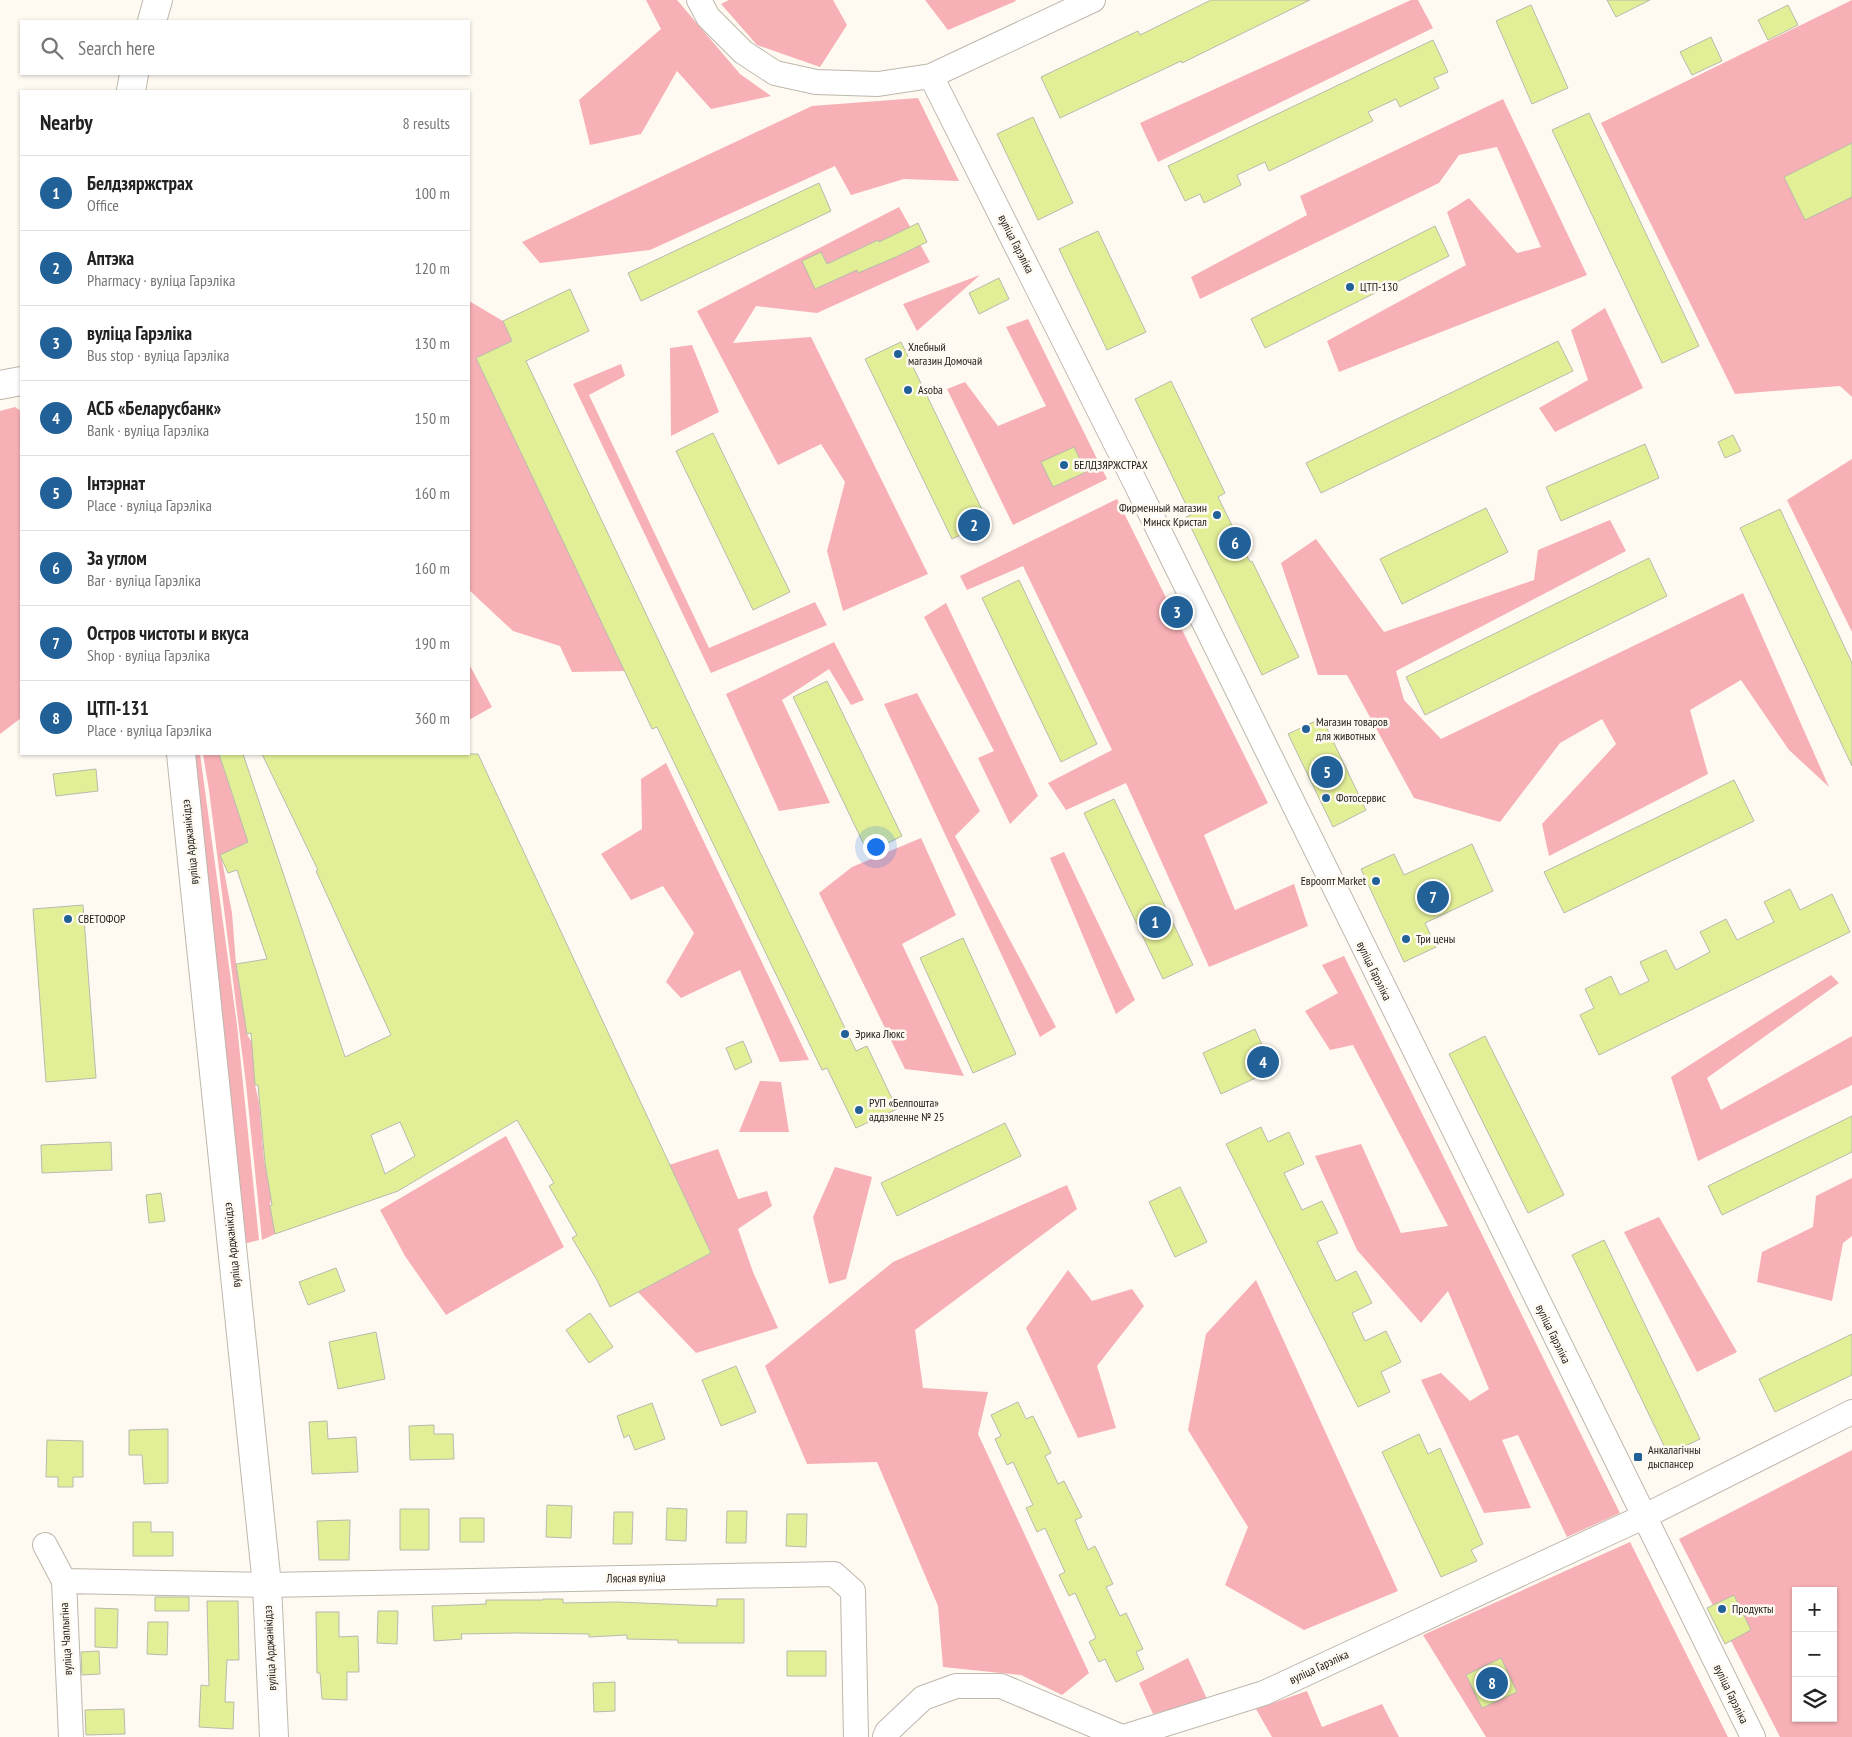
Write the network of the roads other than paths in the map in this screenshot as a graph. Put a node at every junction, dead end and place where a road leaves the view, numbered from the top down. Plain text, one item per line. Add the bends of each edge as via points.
1 (158, 0) edge
2 (699, 0) edge
3 (1092, 0) edge
4 (152, 20) edge
5 (134, 75) edge
6 (931, 76) junction
7 (131, 90) edge
8 (20, 381) edge
9 (0, 385) edge
10 (181, 755) edge
11 (1852, 1412) edge
12 (1643, 1517) junction
13 (45, 1545) dead end
14 (64, 1581) junction
15 (267, 1585) junction
16 (71, 1737) edge
17 (274, 1737) edge
18 (856, 1737) edge
19 (885, 1737) edge
20 (1123, 1737) edge
21 (1753, 1737) edge

1 - 4 main road
2 - 6 street via 708,17 743,52 775,72 816,82 878,84
3 - 6 street
5 - 7 main road
6 - 12 street, вуліца Гарэліка via 1135,482
8 - 9 main road
10 - 15 main road, вуліца Арджанікідзэ
11 - 12 street, вуліца Гарэліка
12 - 20 street, вуліца Гарэліка via 1264,1693
12 - 21 street, вуліца Гарэліка
13 - 14 street, вуліца Чаплыгіна
14 - 15 street, Лясная вуліца
14 - 16 street, вуліца Чаплыгіна
15 - 17 main road, вуліца Арджанікідзэ
15 - 18 street, Лясная вуліца via 834,1574 853,1591
19 - 20 street, вуліца Гарэліка via 923,1698 956,1686 1001,1686

